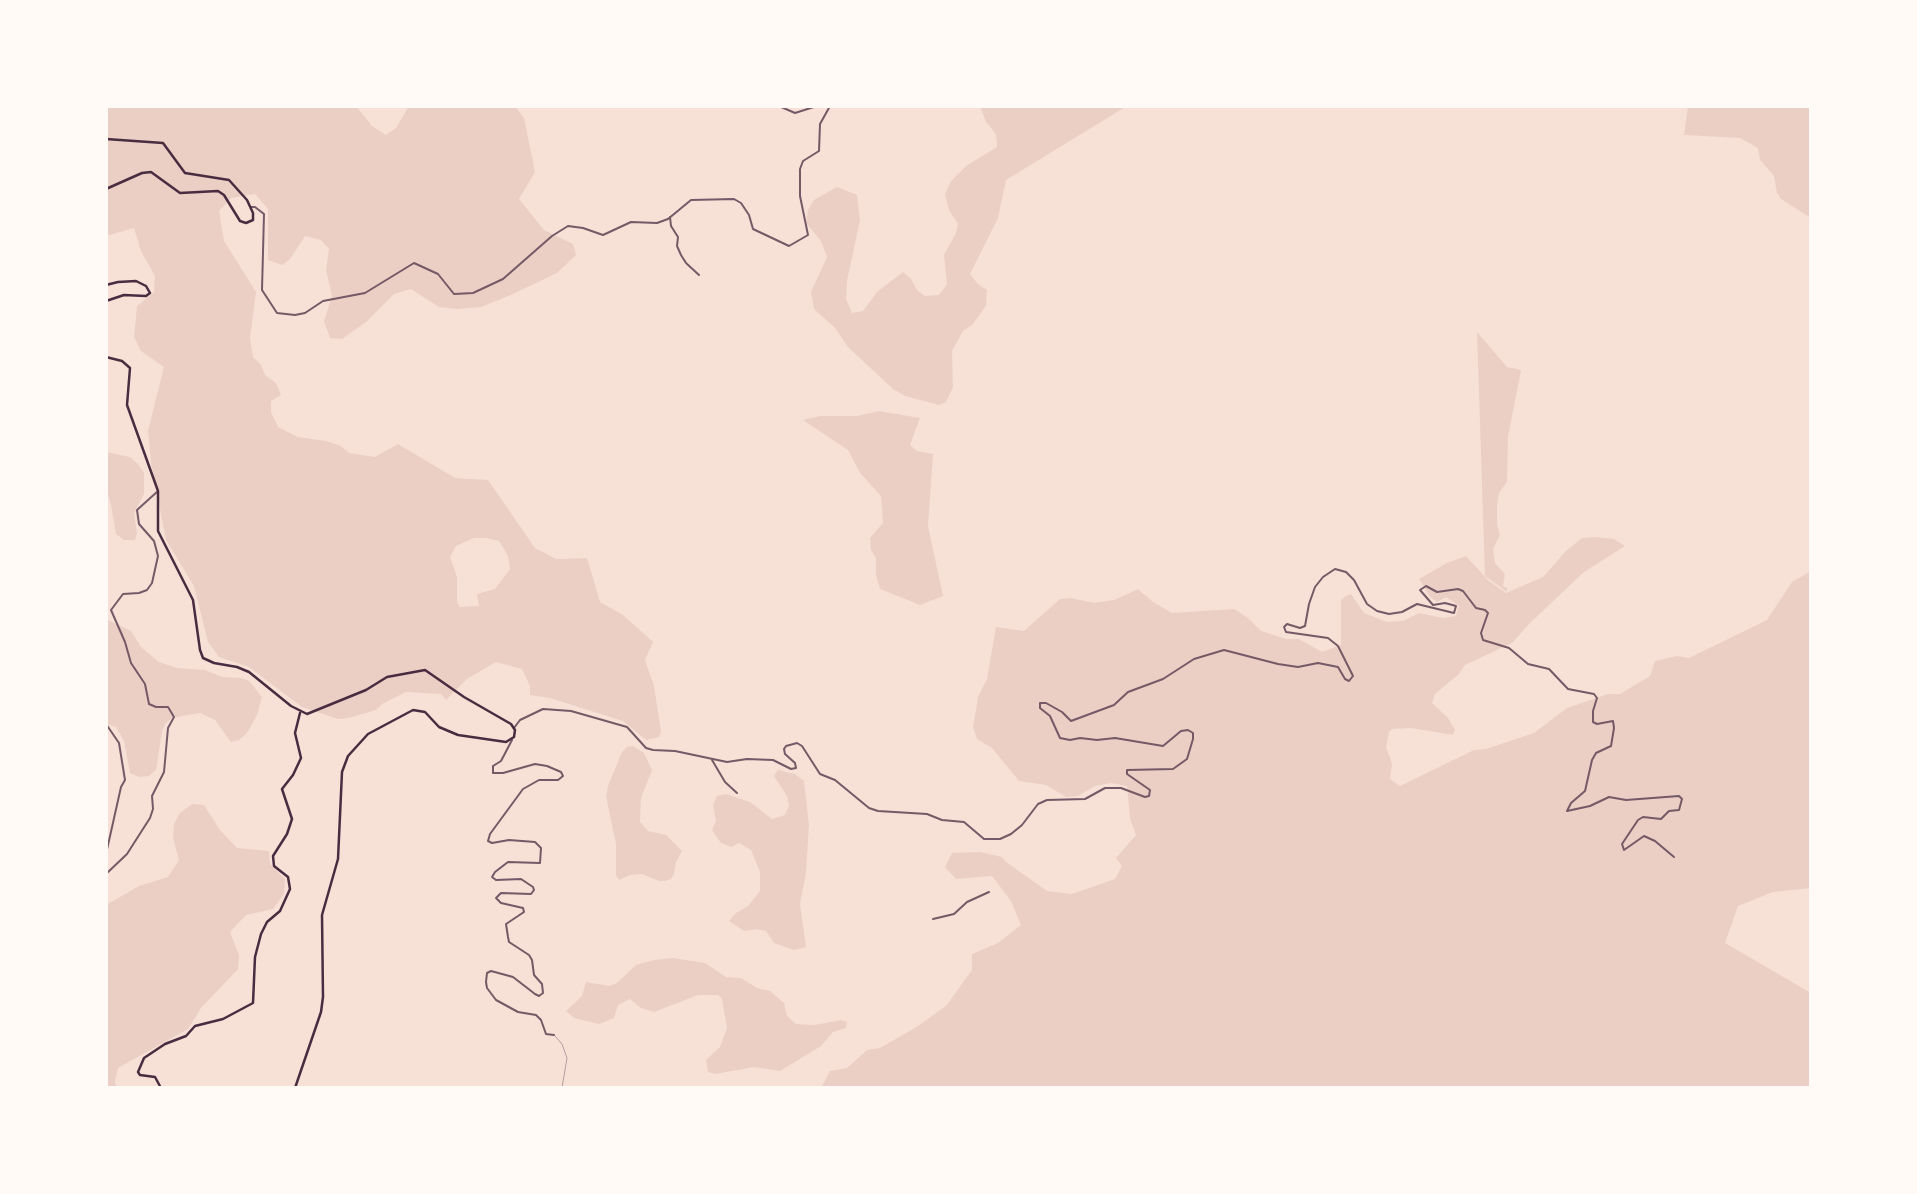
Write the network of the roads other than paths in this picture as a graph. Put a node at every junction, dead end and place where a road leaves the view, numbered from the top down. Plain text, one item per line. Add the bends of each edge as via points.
1 (779, 106) edge
2 (817, 106) edge
3 (830, 106) edge
4 (106, 139) edge
5 (106, 189) edge
6 (251, 207) junction
7 (670, 216) junction
8 (699, 275) dead end
9 (106, 285) edge
10 (106, 301) edge
11 (106, 357) edge
12 (158, 491) junction
13 (300, 713) junction
14 (106, 724) edge
15 (514, 728) junction
16 (512, 739) junction
17 (712, 760) junction
18 (737, 793) dead end
19 (106, 854) edge
20 (1674, 857) dead end
21 (106, 874) edge
22 (989, 892) dead end
23 (933, 919) dead end
24 (554, 1035) joint
25 (161, 1088) edge
26 (295, 1088) edge
27 (562, 1088) edge

1 - 2 street via 795,113
3 - 7 street via 820,124 819,151 803,161 800,169 800,196 808,235 787,246 759,233 753,229 741,203 734,199 691,200
4 - 6 main road via 163,143 182,170 190,174 227,178
5 - 6 main road via 151,172 180,193 218,190 224,194 236,218 243,223 252,220
6 - 7 street via 264,214 262,290 277,313 295,315 305,313 323,301 365,293 414,263 438,274 454,294 473,293 503,279 568,226 603,235 631,222 657,223
7 - 8 street via 681,255
9 - 10 main road via 136,281 150,290 147,296 124,295
11 - 12 main road via 122,361 130,368 127,405
12 - 13 main road via 158,531 193,600 203,658 249,672
12 - 21 street via 137,510 139,524 154,541 158,556 152,583 147,590 123,594 111,610 131,663 145,684 149,704 156,708 170,708 174,717 168,728 164,772 152,796 150,818 127,854
13 - 15 main road via 315,712 366,690 387,677 422,670
13 - 25 main road via 295,733 301,758 282,789 292,819 273,856 274,866 288,877 290,889 280,911 266,922 261,934 255,957 253,1004 222,1019 195,1026 186,1036 165,1044 144,1058 138,1072 155,1077
14 - 19 street via 119,743 124,780
15 - 16 main road
15 - 17 street via 520,720 543,709 571,711 627,727 646,748
16 - 24 street via 501,761 493,766 493,773 535,764 548,766 563,776 558,780 538,780 523,789 488,841 535,842 541,848 540,862 508,862 492,877 496,880 521,879 533,887 531,894 501,893 496,898 501,903 523,908 524,912 506,924 509,942 532,960 534,975 542,984 543,993 539,996 513,977 491,971 487,973 486,982 496,1000 518,1012 536,1016 546,1034
16 - 26 main road via 500,742 450,732 439,727 425,712 413,710 368,734 348,756 342,772 338,859 322,915 322,1005
17 - 18 street
17 - 20 street via 774,760 791,769 796,768 795,763 784,749 797,743 820,774 835,780 869,808 916,812 942,820 964,822 988,840 1011,834 1038,804 1047,800 1085,798 1105,788 1121,788 1149,796 1150,790 1127,774 1127,770 1173,769 1187,759 1192,733 1181,731 1163,746 1115,738 1070,740 1060,738 1040,703 1062,712 1071,722 1114,704 1128,692 1163,679 1194,659 1224,650 1298,667 1318,663 1338,667 1349,681 1353,676 1338,646 1328,638 1286,632 1284,627 1287,624 1300,628 1305,626 1315,588 1323,576 1335,568 1354,580 1366,604 1390,614 1417,604 1454,613 1456,606 1445,603 1433,605 1420,590 1426,586 1437,592 1463,591 1476,608 1488,614 1481,633 1483,640 1509,648 1528,664 1549,669 1568,689 1594,694 1597,698 1593,722 1613,721 1611,746 1596,753 1585,790 1566,812 1609,797 1626,800 1680,796 1679,810 1669,812 1661,819 1643,817 1622,844 1624,850 1644,836 1656,841
22 - 23 street via 968,902 954,914
24 - 27 lane via 562,1044 567,1058

